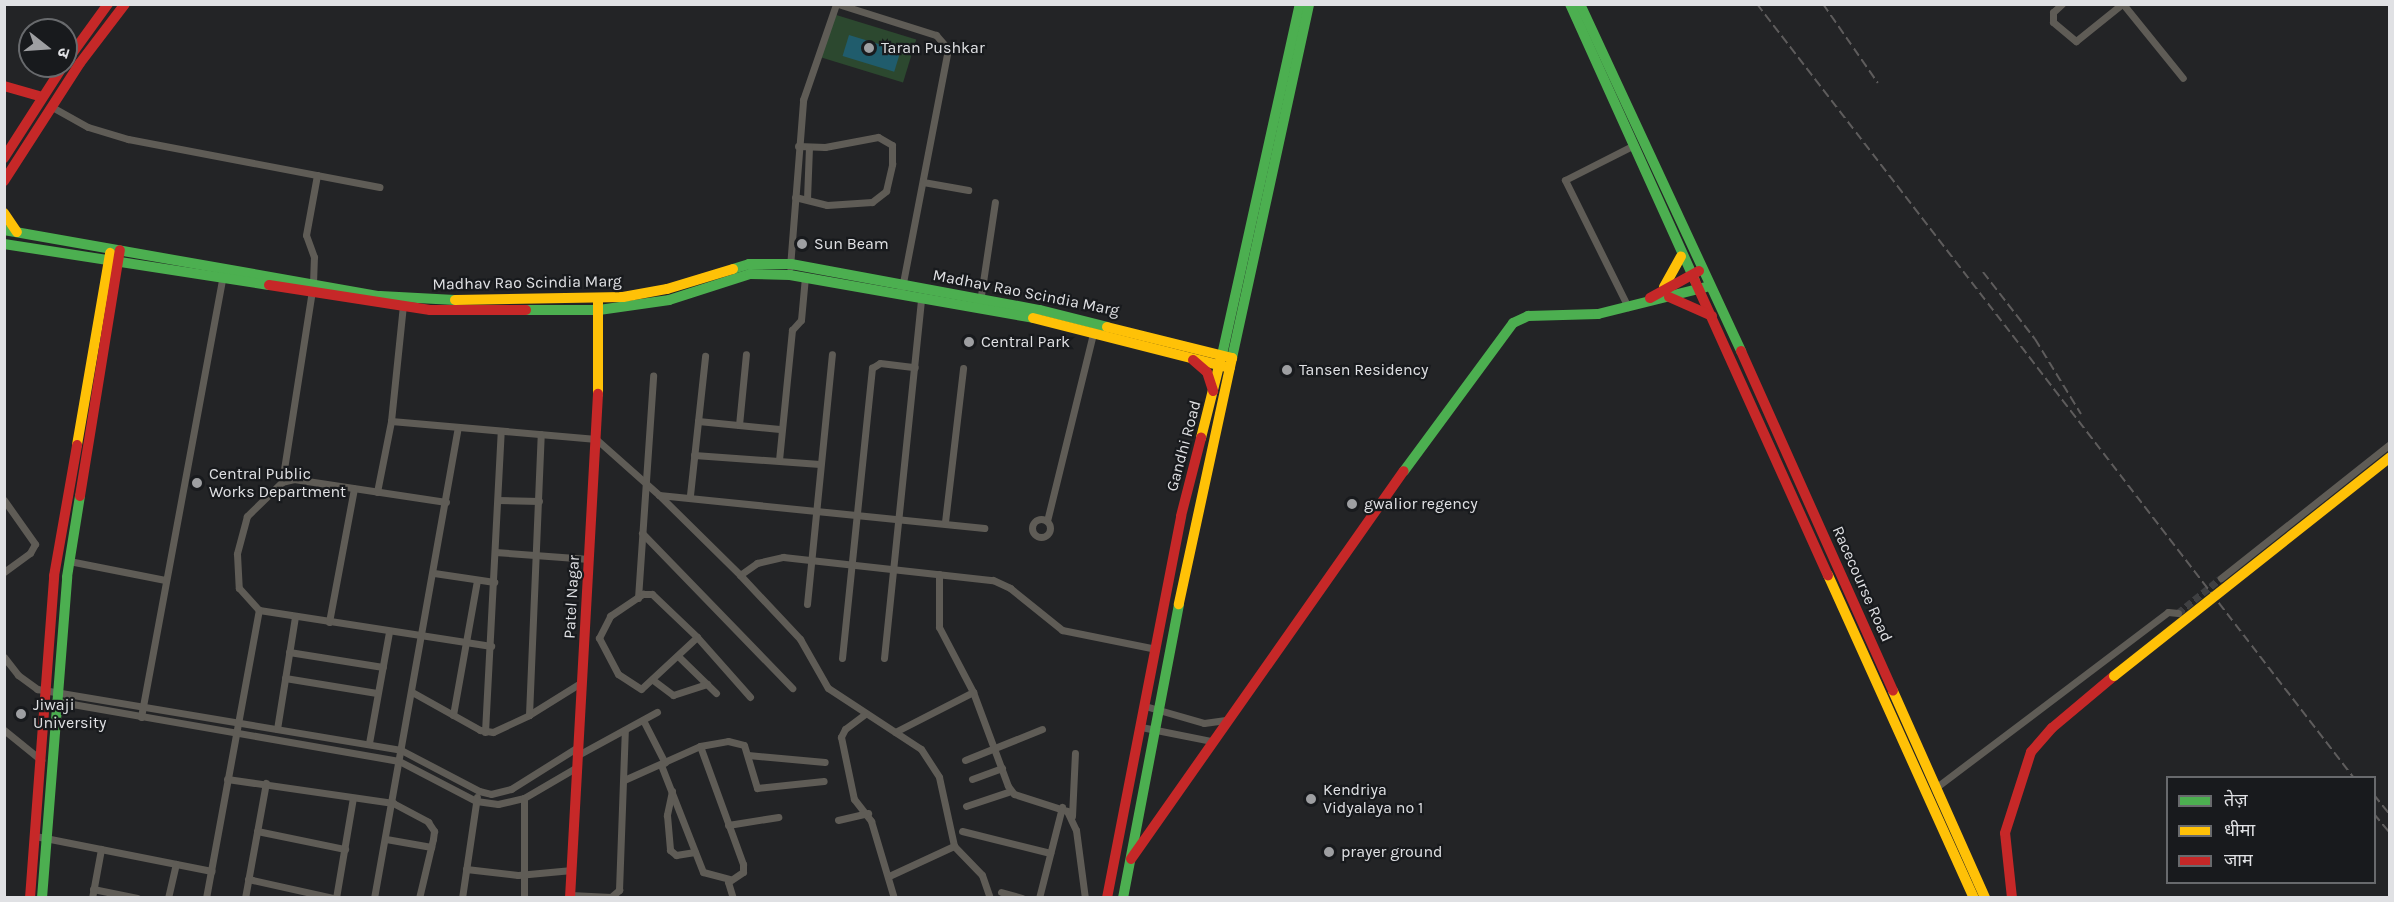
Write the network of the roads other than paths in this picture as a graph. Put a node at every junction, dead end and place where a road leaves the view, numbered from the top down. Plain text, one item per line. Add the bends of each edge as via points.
1 (108, 4) edge
2 (125, 4) edge
3 (837, 4) edge
4 (1300, 4) edge
5 (1308, 4) edge
6 (1570, 4) edge
7 (1580, 4) edge
8 (2062, 4) edge
9 (2122, 4) edge
10 (78, 46) edge
11 (55, 78) edge
12 (2183, 78) dead end
13 (4, 86) edge
14 (42, 97) junction
15 (52, 107) junction
16 (798, 146) junction
17 (1632, 146) junction
18 (809, 147) junction
19 (4, 158) edge
20 (317, 175) junction
21 (4, 181) edge
22 (923, 182) junction
23 (379, 187) dead end
24 (968, 190) dead end
25 (795, 197) junction
26 (807, 199) junction
27 (995, 202) dead end
28 (4, 213) edge
29 (4, 230) edge
30 (17, 232) junction
31 (4, 244) edge
32 (115, 255) junction
33 (1681, 256) junction
34 (1702, 269) junction
35 (790, 270) junction
36 (1691, 275) junction
37 (805, 277) junction
38 (222, 279) junction
39 (1710, 285) junction
40 (312, 289) junction
41 (902, 289) junction
42 (1698, 291) junction
43 (1665, 293) junction
44 (921, 298) junction
45 (403, 303) junction
46 (980, 303) junction
47 (598, 304) junction
48 (1628, 307) junction
49 (1712, 316) junction
50 (1094, 327) junction
51 (746, 354) dead end
52 (832, 354) dead end
53 (705, 356) dead end
54 (1189, 358) junction
55 (1226, 362) junction
56 (915, 367) junction
57 (963, 368) dead end
58 (653, 376) dead end
59 (1213, 394) junction
60 (391, 421) junction
61 (698, 421) junction
62 (739, 425) junction
63 (458, 427) junction
64 (780, 429) junction
65 (501, 431) junction
66 (541, 434) junction
67 (596, 439) junction
68 (2390, 444) edge
69 (694, 455) junction
70 (2390, 457) edge
71 (779, 460) junction
72 (820, 464) junction
73 (282, 482) junction
74 (645, 484) junction
75 (354, 488) junction
76 (377, 492) junction
77 (659, 495) junction
78 (690, 495) junction
79 (4, 500) edge
80 (498, 500) junction
81 (538, 501) junction
82 (446, 502) junction
83 (815, 508) junction
84 (859, 513) junction
85 (900, 517) junction
86 (1047, 521) dead end
87 (945, 522) junction
88 (984, 528) dead end
89 (642, 533) junction
90 (495, 552) junction
91 (536, 555) junction
92 (589, 559) junction
93 (811, 560) junction
94 (69, 561) junction
95 (853, 564) junction
96 (894, 568) junction
97 (4, 572) edge
98 (434, 573) junction
99 (939, 574) junction
100 (740, 575) junction
101 (2222, 578) tunnel mouth
102 (165, 580) junction
103 (477, 580) junction
104 (494, 582) junction
105 (638, 598) junction
106 (807, 604) dead end
107 (259, 610) junction
108 (2178, 614) tunnel mouth
109 (295, 616) junction
110 (329, 622) junction
111 (389, 632) junction
112 (600, 634) junction
113 (585, 635) junction
114 (697, 637) junction
115 (423, 638) junction
116 (466, 643) junction
117 (491, 646) junction
118 (1156, 649) junction
119 (289, 652) junction
120 (678, 656) junction
121 (4, 657) edge
122 (842, 658) dead end
123 (884, 658) dead end
124 (382, 667) junction
125 (285, 678) junction
126 (653, 680) junction
127 (582, 682) junction
128 (707, 684) junction
129 (792, 688) dead end
130 (412, 692) junction
131 (973, 692) junction
132 (378, 693) junction
133 (716, 693) dead end
134 (53, 695) junction
135 (750, 697) dead end
136 (1145, 706) junction
137 (143, 707) junction
138 (1160, 709) junction
139 (657, 712) dead end
140 (865, 714) junction
141 (453, 715) junction
142 (529, 716) junction
143 (141, 717) junction
144 (643, 720) junction
145 (1226, 720) junction
146 (237, 721) junction
147 (1141, 727) junction
148 (277, 729) junction
149 (1042, 729) dead end
150 (1158, 729) junction
151 (4, 730) edge
152 (626, 730) junction
153 (485, 732) junction
154 (895, 732) junction
155 (234, 733) junction
156 (1211, 741) junction
157 (369, 743) junction
158 (700, 746) junction
159 (994, 749) junction
160 (401, 750) junction
161 (1075, 753) dead end
162 (748, 755) junction
163 (578, 756) junction
164 (41, 760) junction
165 (965, 760) dead end
166 (399, 761) junction
167 (825, 762) dead end
168 (663, 764) junction
169 (1002, 768) junction
170 (227, 779) junction
171 (972, 779) dead end
172 (624, 780) junction
173 (824, 781) dead end
174 (266, 783) junction
175 (1933, 789) junction
176 (479, 791) junction
177 (672, 791) junction
178 (1011, 791) junction
179 (353, 798) junction
180 (524, 798) junction
181 (476, 801) junction
182 (393, 803) junction
183 (966, 806) dead end
184 (1062, 807) junction
185 (868, 813) junction
186 (778, 817) dead end
187 (1072, 818) junction
188 (838, 820) dead end
189 (728, 825) junction
190 (257, 831) junction
191 (962, 831) dead end
192 (35, 836) junction
193 (49, 838) junction
194 (386, 839) junction
195 (954, 846) junction
196 (431, 847) junction
197 (101, 849) junction
198 (345, 849) junction
199 (695, 852) junction
200 (1050, 853) junction
201 (1131, 860) junction
202 (176, 864) junction
203 (466, 869) junction
204 (572, 870) junction
205 (212, 871) junction
206 (526, 874) junction
207 (889, 876) junction
208 (248, 879) junction
209 (729, 879) junction
210 (1109, 886) junction
211 (93, 889) junction
212 (1001, 892) dead end
213 (570, 896) edge
214 (30, 897) edge
215 (42, 897) edge
216 (92, 897) edge
217 (137, 897) edge
218 (168, 897) edge
219 (206, 897) edge
220 (245, 897) edge
221 (335, 897) edge
222 (374, 897) edge
223 (419, 897) edge
224 (462, 897) edge
225 (524, 897) edge
226 (733, 897) edge
227 (894, 897) edge
228 (990, 897) edge
229 (1022, 897) edge
230 (1039, 897) edge
231 (1085, 897) edge
232 (1107, 897) edge
233 (1117, 897) edge
234 (1123, 897) edge
235 (1974, 897) edge
236 (1985, 897) edge
237 (2012, 897) edge

1 - 10 main road
2 - 15 main road
3 - 16 street via 803,100
3 - 22 street via 936,35 946,42 948,49
4 - 55 main road, Gandhi Road
5 - 55 main road
6 - 17 main road, Racecourse Road
7 - 34 main road, Racecourse Road
8 - 9 street via 2053,12 2053,22 2076,42
9 - 12 street
11 - 14 main road
13 - 14 main road
14 - 19 main road
15 - 20 street via 88,127 128,139
15 - 21 main road
16 - 18 street
16 - 25 street
17 - 33 main road, Racecourse Road
17 - 48 street via 1565,180
18 - 26 street
18 - 26 street via 878,137 892,145 892,164 886,191 872,202 827,205
20 - 23 street
20 - 40 street via 306,235 314,257
22 - 24 street
22 - 41 street
25 - 26 street
25 - 35 street
27 - 46 street
28 - 30 main road
29 - 30 main road, Madhav Rao Scindia Marg
30 - 32 main road, Madhav Rao Scindia Marg
31 - 32 main road, Madhav Rao Scindia Marg
32 - 38 main road, Madhav Rao Scindia Marg
32 - 40 main road, Madhav Rao Scindia Marg
32 - 94 main road
32 - 134 main road via 58,549
33 - 36 main road, Racecourse Road
33 - 43 main road
34 - 36 main road
34 - 39 main road, Racecourse Road
35 - 37 main road, Madhav Rao Scindia Marg
35 - 41 main road, Madhav Rao Scindia Marg
35 - 47 main road, Madhav Rao Scindia Marg via 749,264 667,289
36 - 42 main road, Racecourse Road
36 - 43 main road
37 - 41 main road, Madhav Rao Scindia Marg
37 - 64 street via 801,320 792,330
38 - 40 main road, Madhav Rao Scindia Marg
38 - 102 street
39 - 42 main road
39 - 175 main road, Racecourse Road
40 - 45 main road, Madhav Rao Scindia Marg
40 - 73 street
41 - 44 main road, Madhav Rao Scindia Marg
41 - 46 main road, Madhav Rao Scindia Marg
42 - 43 main road
42 - 49 main road, Racecourse Road
43 - 48 main road
43 - 49 main road
44 - 46 main road, Madhav Rao Scindia Marg
44 - 56 street
45 - 47 main road, Madhav Rao Scindia Marg
45 - 60 street
46 - 50 main road, Madhav Rao Scindia Marg
47 - 67 main road, Patel Nagar
48 - 145 main road via 1598,314 1527,316 1513,323
49 - 175 main road, Racecourse Road
50 - 54 main road, Madhav Rao Scindia Marg
50 - 55 main road, Madhav Rao Scindia Marg
50 - 86 street
51 - 62 street
52 - 72 street
53 - 61 street
54 - 55 main road, Madhav Rao Scindia Marg
54 - 59 main road via 1207,372
55 - 59 main road, Gandhi Road
55 - 138 main road
56 - 84 street via 880,363 872,368
56 - 85 street
57 - 87 street
58 - 74 street
59 - 118 main road, Gandhi Road via 1180,516
60 - 63 street
60 - 76 street
61 - 62 street
61 - 69 street
62 - 64 street
63 - 65 street
63 - 82 street
64 - 71 street
65 - 66 street
65 - 80 street
66 - 67 street
66 - 81 street
67 - 74 street
67 - 92 main road, Patel Nagar
68 - 101 street
69 - 71 street
69 - 78 street
70 - 237 main road, bridge via 2114,676 2052,728 2031,752 2005,833
71 - 72 street
72 - 83 street
73 - 75 street via 294,479
73 - 107 street via 247,516 237,554 239,588
74 - 77 street
74 - 89 street
75 - 76 street
75 - 110 street
76 - 82 street
77 - 78 street
77 - 100 street
78 - 83 street
79 - 97 street via 35,544 30,553
80 - 81 street
80 - 90 street
81 - 91 street
82 - 98 street
83 - 84 street
83 - 93 street
84 - 85 street
84 - 95 street
85 - 87 street
85 - 96 street
87 - 88 street
89 - 105 street
89 - 129 street
90 - 91 street
90 - 104 street
91 - 92 street
91 - 142 street
92 - 113 main road, Patel Nagar
93 - 95 street
93 - 100 street via 771,559
93 - 106 street
94 - 102 street
94 - 134 main road
95 - 96 street
95 - 122 street
96 - 99 street
96 - 123 street
98 - 103 street
98 - 115 street
99 - 118 street via 1001,583 1062,630
99 - 131 street via 939,627
100 - 140 street via 800,639 828,688
102 - 137 street
103 - 104 street
103 - 116 street
104 - 117 street
105 - 112 street via 610,616
105 - 114 street via 648,593 657,597
107 - 109 street
107 - 146 street
108 - 175 street via 2168,612
109 - 110 street
109 - 119 street
110 - 111 street
111 - 115 street
111 - 124 street
112 - 113 street
112 - 126 street via 602,646 618,674 636,688
113 - 127 main road, Patel Nagar
114 - 120 street
114 - 135 street
115 - 116 street
115 - 130 street
116 - 117 street
116 - 141 street
117 - 153 street
118 - 136 main road, Gandhi Road
119 - 124 street
119 - 125 street
120 - 126 street
120 - 128 street
121 - 134 street via 27,683
124 - 132 street
125 - 132 street
125 - 148 street
126 - 128 street via 673,695
127 - 142 street
127 - 163 main road, Patel Nagar
128 - 133 street
130 - 141 street
130 - 160 street
131 - 154 street
131 - 159 street
132 - 157 street
134 - 137 street
134 - 143 street
134 - 164 main road
134 - 193 main road
136 - 138 street
136 - 147 main road, Gandhi Road
137 - 143 street
137 - 146 street
138 - 145 street via 1204,723
138 - 150 main road
139 - 144 street
140 - 154 street
140 - 185 street via 845,729 841,737 854,799
141 - 153 street
142 - 153 street via 501,730
143 - 155 street
144 - 152 street
144 - 168 street
145 - 156 main road
146 - 148 street
146 - 155 street
147 - 150 street
147 - 210 main road, Gandhi Road
148 - 157 street
149 - 159 street
150 - 156 street
150 - 201 main road
151 - 164 street
152 - 163 street
152 - 172 street
154 - 195 street via 913,742 933,762
155 - 166 street
155 - 170 street
156 - 201 main road
157 - 160 street
158 - 162 street via 738,742
158 - 168 street
158 - 189 street
159 - 165 street
159 - 169 street
160 - 166 street
160 - 176 street
161 - 187 street
162 - 167 street
162 - 173 street via 757,788
163 - 176 street via 511,789 491,794
163 - 180 street
163 - 204 main road, Patel Nagar
164 - 192 main road
166 - 181 street
166 - 182 street
168 - 172 street
168 - 177 street
169 - 171 street
169 - 178 street
170 - 174 street
170 - 205 street
172 - 213 street via 619,890 611,897
174 - 179 street
174 - 190 street
175 - 235 main road, Racecourse Road
175 - 236 main road, Racecourse Road
176 - 181 street
177 - 199 street
177 - 199 street via 667,815 670,850 676,855
178 - 183 street
178 - 184 street
179 - 182 street
179 - 198 street
180 - 181 street via 498,804
180 - 206 street
181 - 203 street
182 - 194 street
182 - 196 street via 432,827
184 - 187 street
184 - 200 street
185 - 188 street
185 - 207 street
186 - 189 street
187 - 231 street
189 - 209 street via 744,869
190 - 198 street
190 - 208 street
191 - 200 street
192 - 193 street
192 - 214 main road
193 - 197 street
193 - 215 main road
194 - 196 street
194 - 222 street
195 - 207 street
195 - 228 street via 982,875
196 - 223 street
197 - 202 street
197 - 211 street
198 - 221 street
199 - 209 street via 706,875
200 - 230 street
201 - 234 main road
202 - 205 street
202 - 218 street
203 - 206 street
203 - 224 street
204 - 206 street
204 - 213 main road, Patel Nagar
205 - 219 street
206 - 225 street
207 - 227 street
208 - 220 street
208 - 221 street
209 - 226 street
210 - 232 main road, Gandhi Road
210 - 233 main road
211 - 216 street
211 - 217 street
212 - 229 street

